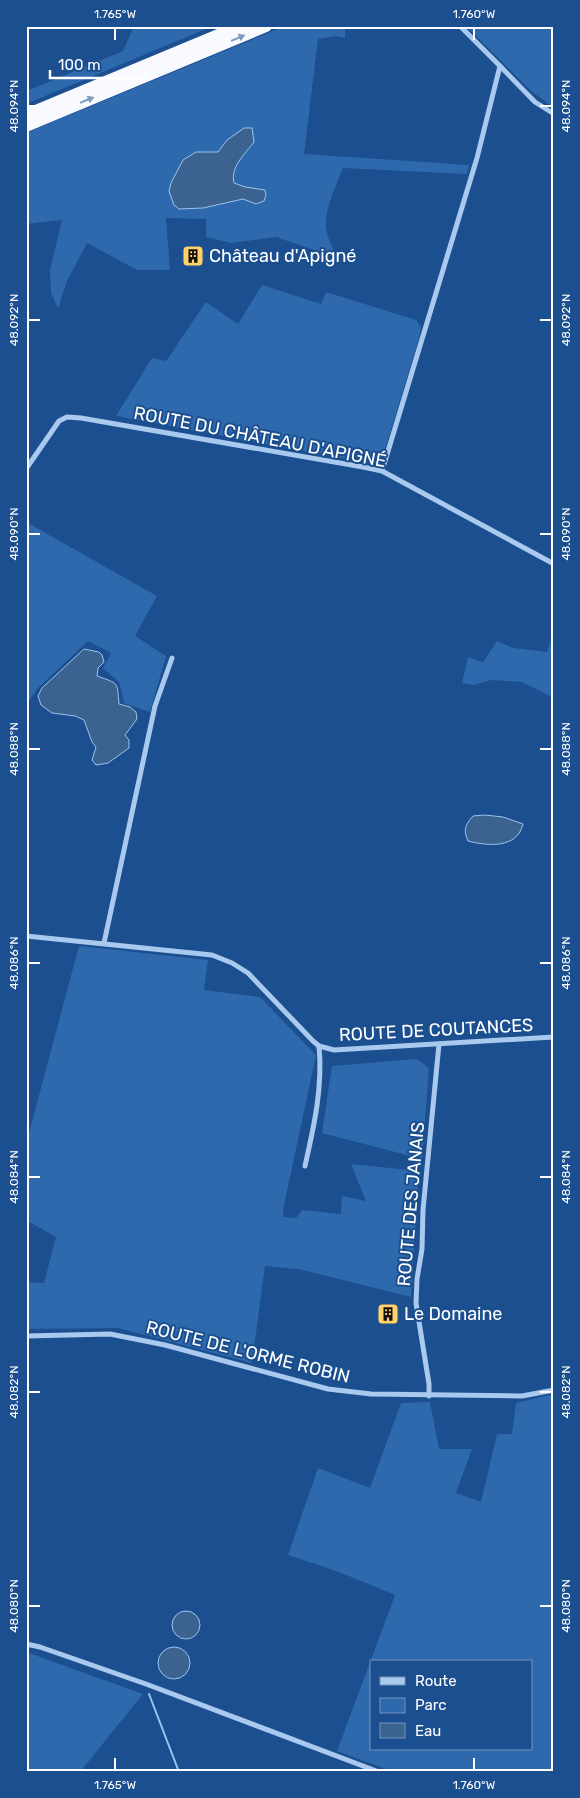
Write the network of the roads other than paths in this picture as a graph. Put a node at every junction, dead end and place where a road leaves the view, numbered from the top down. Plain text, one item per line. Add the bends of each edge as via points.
1 (240, 26) edge
2 (266, 26) edge
3 (460, 26) edge
4 (500, 66) junction
5 (554, 114) edge
6 (26, 115) edge
7 (26, 126) edge
8 (26, 469) edge
9 (382, 471) junction
10 (554, 564) edge
11 (172, 658) dead end
12 (26, 936) edge
13 (104, 944) junction
14 (554, 1037) edge
15 (439, 1044) junction
16 (319, 1046) junction
17 (305, 1166) dead end
18 (26, 1336) edge
19 (554, 1390) edge
20 (429, 1396) junction
21 (26, 1644) edge
22 (379, 1772) edge

1 - 6 highway
7 -> 2 highway
3 - 4 street
4 - 5 street via 535,102
4 - 9 street via 477,158
8 - 9 street, ROUTE DU CHÂTEAU D'APIGNÉ via 59,421 67,417
9 - 10 street, ROUTE DU CHÂTEAU D'APIGNÉ
11 - 13 street via 155,706
12 - 13 street, ROUTE DE COUTANCES
13 - 16 street, ROUTE DE COUTANCES via 212,955 232,963 248,973
14 - 15 street, ROUTE DE COUTANCES
15 - 16 street, ROUTE DE COUTANCES via 348,1050
15 - 20 street, ROUTE DES JANAIS via 416,1303
16 - 17 street via 319,1094
18 - 20 street, ROUTE DE L'ORME ROBIN via 110,1334 165,1344 328,1389
19 - 20 street, ROUTE DE L'ORME ROBIN via 522,1396
21 - 22 street via 146,1684

